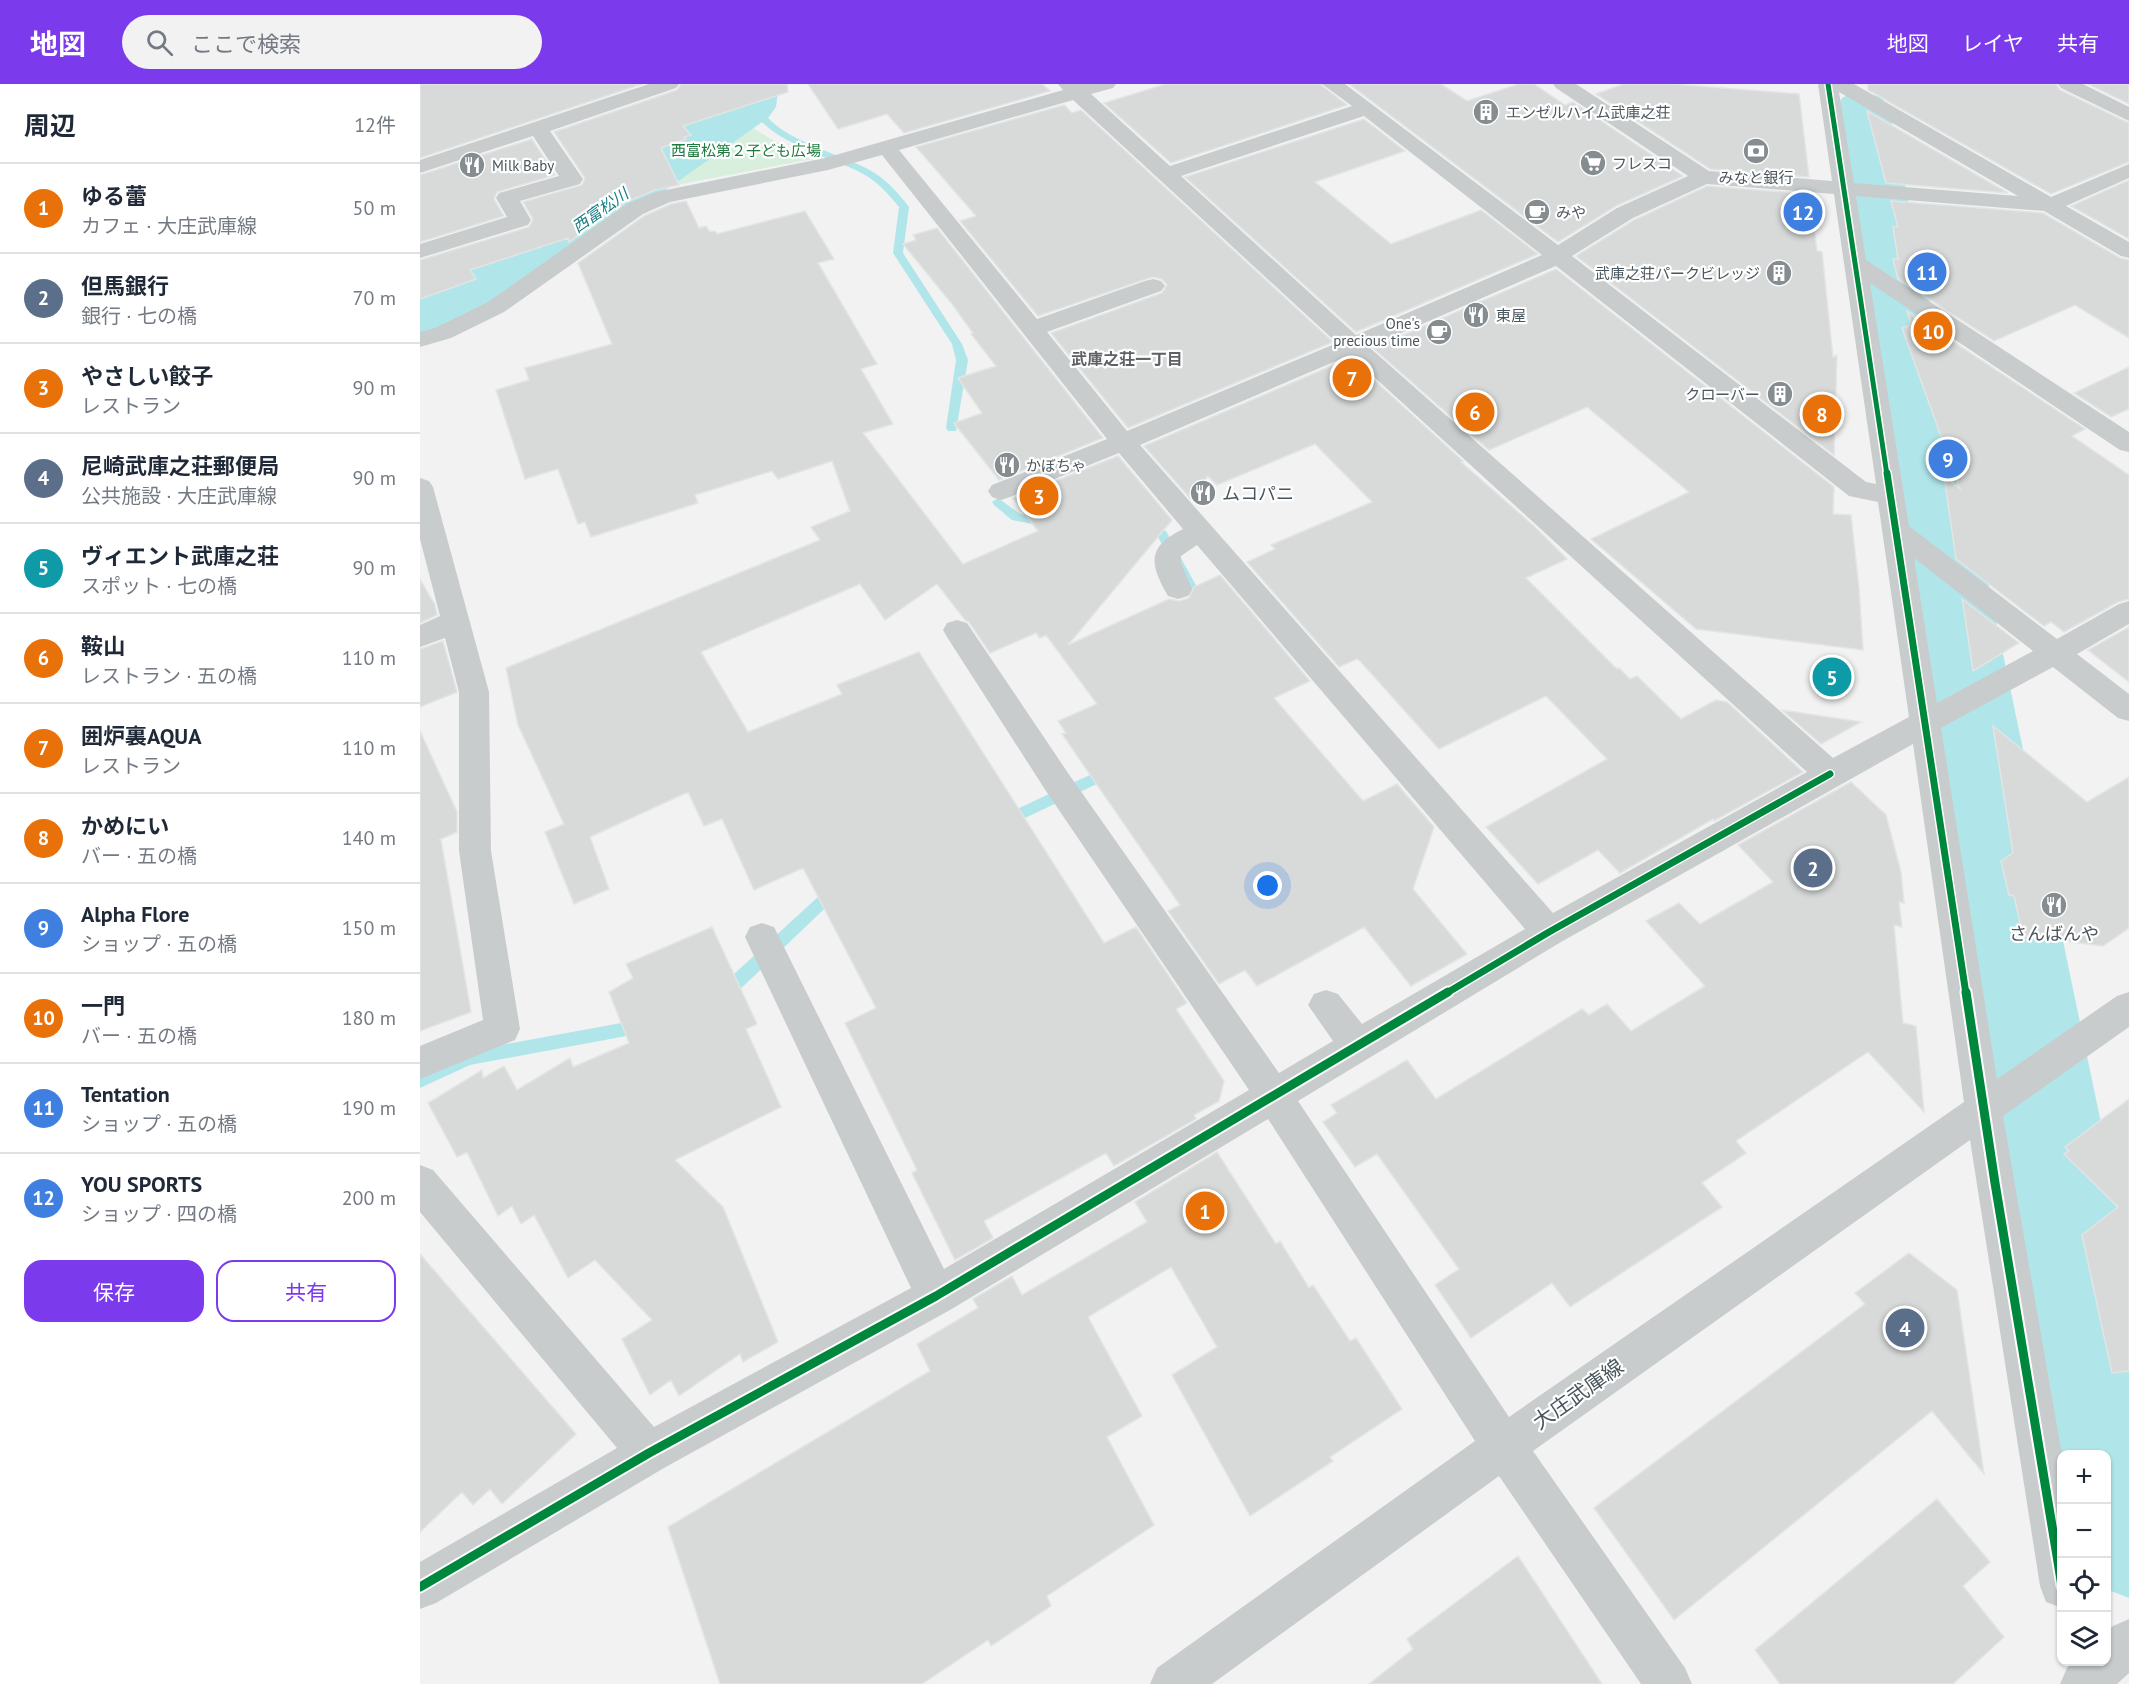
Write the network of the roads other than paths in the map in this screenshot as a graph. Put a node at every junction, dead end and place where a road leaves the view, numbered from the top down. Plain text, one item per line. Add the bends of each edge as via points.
1 (669, 84) edge
2 (1106, 84) edge
3 (1332, 84) edge
4 (1563, 84) edge
5 (1828, 84) edge
6 (2068, 84) edge
7 (1073, 88) edge
8 (1855, 92) edge
9 (1368, 108) junction
10 (2129, 115) edge
11 (537, 127) junction
12 (887, 148) junction
13 (420, 166) edge
14 (2129, 170) edge
15 (1167, 174) junction
16 (1704, 177) junction
17 (1868, 191) junction
18 (2050, 205) junction
19 (420, 251) edge
20 (2129, 251) edge
21 (1557, 256) junction
22 (1857, 264) junction
23 (1153, 286) dead end
24 (1033, 329) junction
25 (420, 340) edge
26 (1353, 345) junction
27 (1123, 442) junction
28 (2129, 444) edge
29 (1000, 490) dead end
30 (1890, 495) junction
31 (422, 503) edge
32 (1896, 530) junction
33 (1183, 542) junction
34 (1178, 589) dead end
35 (2129, 611) edge
36 (454, 622) junction
37 (957, 630) dead end
38 (420, 637) edge
39 (2055, 653) junction
40 (2129, 710) edge
41 (1926, 723) junction
42 (1830, 774) junction
43 (1549, 932) junction
44 (768, 948) dead end
45 (1326, 1005) dead end
46 (2129, 1007) edge
47 (1357, 1046) junction
48 (420, 1063) edge
49 (1273, 1095) junction
50 (2001, 1097) junction
51 (420, 1183) edge
52 (936, 1296) junction
53 (1504, 1446) junction
54 (649, 1453) junction
55 (2057, 1562) edge
56 (420, 1587) edge
57 (2125, 1646) edge
58 (2075, 1666) edge
59 (1173, 1684) edge
60 (1669, 1684) edge
61 (2078, 1684) edge
62 (2083, 1684) edge

1 - 11 street
2 - 7 street
3 - 9 street
4 - 16 street
5 - 17 street
6 - 10 street
7 - 12 street
7 - 15 street
8 - 18 street
9 - 15 street
9 - 21 street
11 - 13 street
11 - 19 street via 572,179 507,198 520,220
12 - 24 street
12 - 25 street via 664,197 635,209 496,307
14 - 18 street
15 - 26 street
16 - 17 street
16 - 21 street via 1625,213
17 - 18 street
17 - 22 street
18 - 20 street
21 - 26 street
21 - 30 street via 1858,490
22 - 28 street
22 - 30 street
23 - 24 street
24 - 27 street
26 - 27 street
26 - 42 street
27 - 29 street
27 - 33 street
30 - 32 street
31 - 36 street
32 - 39 street
32 - 41 street
33 - 34 street via 1167,564
33 - 43 street
35 - 39 street
36 - 38 street
36 - 48 street via 474,692 475,851 502,1029
37 - 49 street
39 - 40 street
39 - 41 street
41 - 42 street
41 - 50 street
42 - 43 street
43 - 47 street
44 - 52 street
45 - 47 street
46 - 50 street, 大庄武庫線
47 - 49 street
49 - 52 street
49 - 53 street via 1458,1382
50 - 53 street, 大庄武庫線
50 - 55 street via 1995,1183
51 - 54 street
52 - 54 street
53 - 59 street, 大庄武庫線
53 - 60 street
54 - 56 street
57 - 62 street
58 - 61 street

